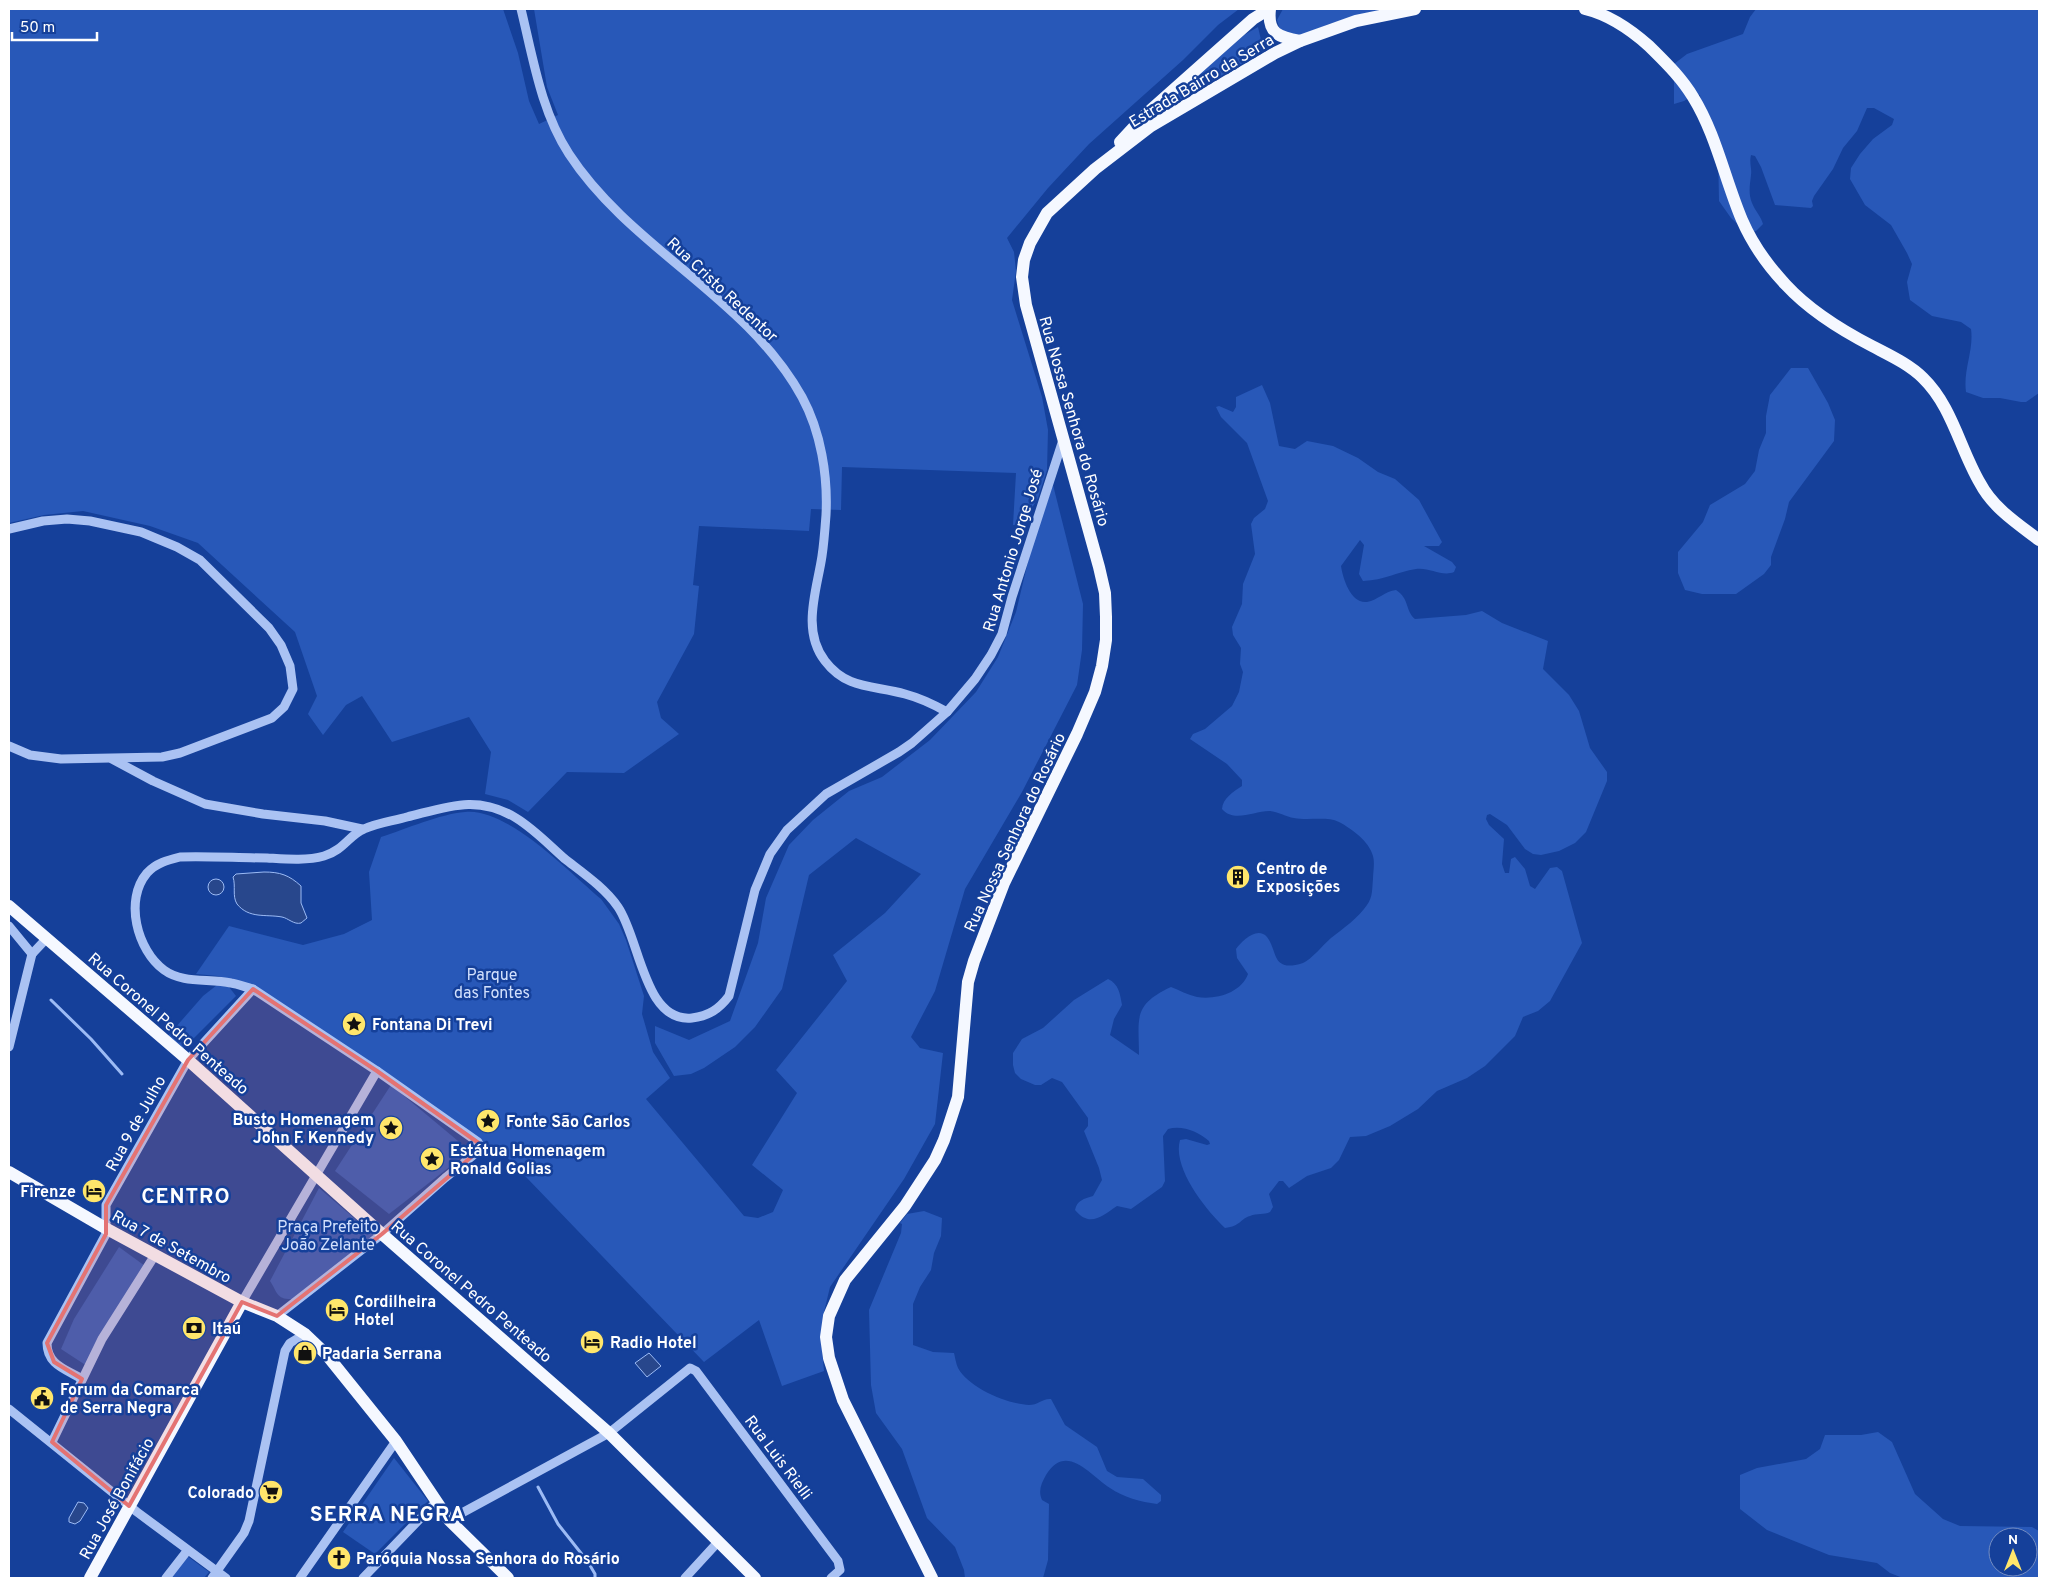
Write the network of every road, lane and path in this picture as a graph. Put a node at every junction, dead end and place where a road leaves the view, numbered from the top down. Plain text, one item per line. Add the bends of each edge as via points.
1 (521, 9) edge
2 (1270, 9) edge
3 (1415, 9) edge
4 (1592, 10) edge
5 (1300, 41) junction
6 (1095, 169) junction
7 (1062, 440) junction
8 (9, 529) edge
9 (2039, 540) edge
10 (947, 712) junction
11 (9, 746) edge
12 (112, 759) junction
13 (362, 829) junction
14 (9, 906) edge
15 (9, 926) edge
16 (46, 938) junction
17 (32, 954) junction
18 (253, 989) junction
19 (9, 1047) edge
20 (188, 1060) junction
21 (377, 1071) junction
22 (9, 1172) edge
23 (315, 1175) junction
24 (107, 1229) junction
25 (382, 1234) junction
26 (154, 1255) junction
27 (242, 1302) junction
28 (277, 1316) junction
29 (305, 1334) junction
30 (82, 1379) junction
31 (9, 1409) edge
32 (609, 1433) junction
33 (52, 1442) junction
34 (396, 1442) junction
35 (437, 1501) junction
36 (129, 1506) junction
37 (449, 1520) junction
38 (718, 1542) junction
39 (187, 1551) junction
40 (214, 1575) edge
41 (90, 1578) edge
42 (166, 1578) edge
43 (226, 1578) edge
44 (300, 1578) edge
45 (364, 1578) edge
46 (508, 1578) edge
47 (684, 1578) edge
48 (755, 1578) edge
49 (831, 1578) edge
50 (932, 1578) edge

1 - 10 street, Rua Cristo Redentor via 546,106 555,130 581,171 618,214 748,327 782,365 802,398 817,431 823,464 826,513 812,627 824,660 853,683 903,693 928,701
2 - 5 main road via 1269,17 1275,33
2 - 6 main road, Estrada Bairro da Serra via 1253,19 1145,116
3 - 5 main road, Estrada Bairro da Serra via 1356,21
4 - 9 main road via 1630,29 1674,70 1694,98 1708,126 1743,222 1763,256 1787,286 1818,313 1922,377 1946,409 1988,496
5 - 6 main road, Estrada Bairro da Serra via 1151,126
6 - 7 main road, Rua Nossa Senhora do Rosário via 1047,213 1024,260 1022,277 1026,305
7 - 10 street, Rua Antonio Jorge José via 1002,634 975,679
7 - 50 main road, Rua Nossa Senhora do Rosário via 1104,593 1106,640 1102,666 1077,734 1004,883 974,961 968,982 958,1097 944,1140 905,1206 845,1280 828,1316 828,1358 843,1400
8 - 12 street via 43,521 90,521 141,532 177,547 200,560 269,628 281,645 290,666 293,689 284,707 272,718 180,753
10 - 13 street, Rua Antonio Jorge José via 899,752 826,794 787,830 770,854 755,890 729,996 721,1007 699,1017 686,1018 663,1009 655,1000 629,927 618,907 600,888 514,817 484,805 461,803
11 - 12 street via 45,758
12 - 13 street via 205,804 325,820
13 - 18 street, Rua Antonio Jorge José via 343,847 323,856 290,859 180,857 165,860 140,882 135,893 139,931 146,949 164,970 182,978 230,982
14 - 16 main road, Rua Coronel Pedro Penteado
15 - 17 street
16 - 17 street
16 - 20 main road, Rua Coronel Pedro Penteado
17 - 19 street
18 - 20 street, Rua 9 de Julho
18 - 21 street, Rua Antonio Jorge José
20 - 23 main road, Rua Coronel Pedro Penteado
20 - 24 street, Rua 9 de Julho via 106,1206
21 - 23 street
21 - 25 street, Rua Antonio Jorge José via 478,1142 480,1148
22 - 24 main road, Rua 7 de Setembro
23 - 25 main road, Rua Coronel Pedro Penteado
23 - 27 street
24 - 26 main road, Rua 7 de Setembro
24 - 30 street via 47,1343 48,1356
25 - 28 street
25 - 32 main road, Rua Coronel Pedro Penteado
26 - 27 main road, Rua 7 de Setembro
26 - 30 street via 102,1339
27 - 28 main road
27 - 36 main road, Rua José Bonifácio
28 - 29 main road
29 - 34 main road via 326,1354
29 - 40 street via 287,1346 249,1521
30 - 33 street
31 - 33 street
32 - 37 street
32 - 38 main road, Rua Coronel Pedro Penteado
32 - 49 street, Rua Luis Rielli via 687,1369 696,1371 838,1561 840,1570
33 - 36 street
34 - 35 main road
34 - 44 street
35 - 37 main road
35 - 45 street
36 - 39 street
36 - 41 main road, Rua José Bonifácio
37 - 46 main road
38 - 47 street
38 - 48 main road, Rua Coronel Pedro Penteado
39 - 40 street
39 - 42 street
40 - 43 street

